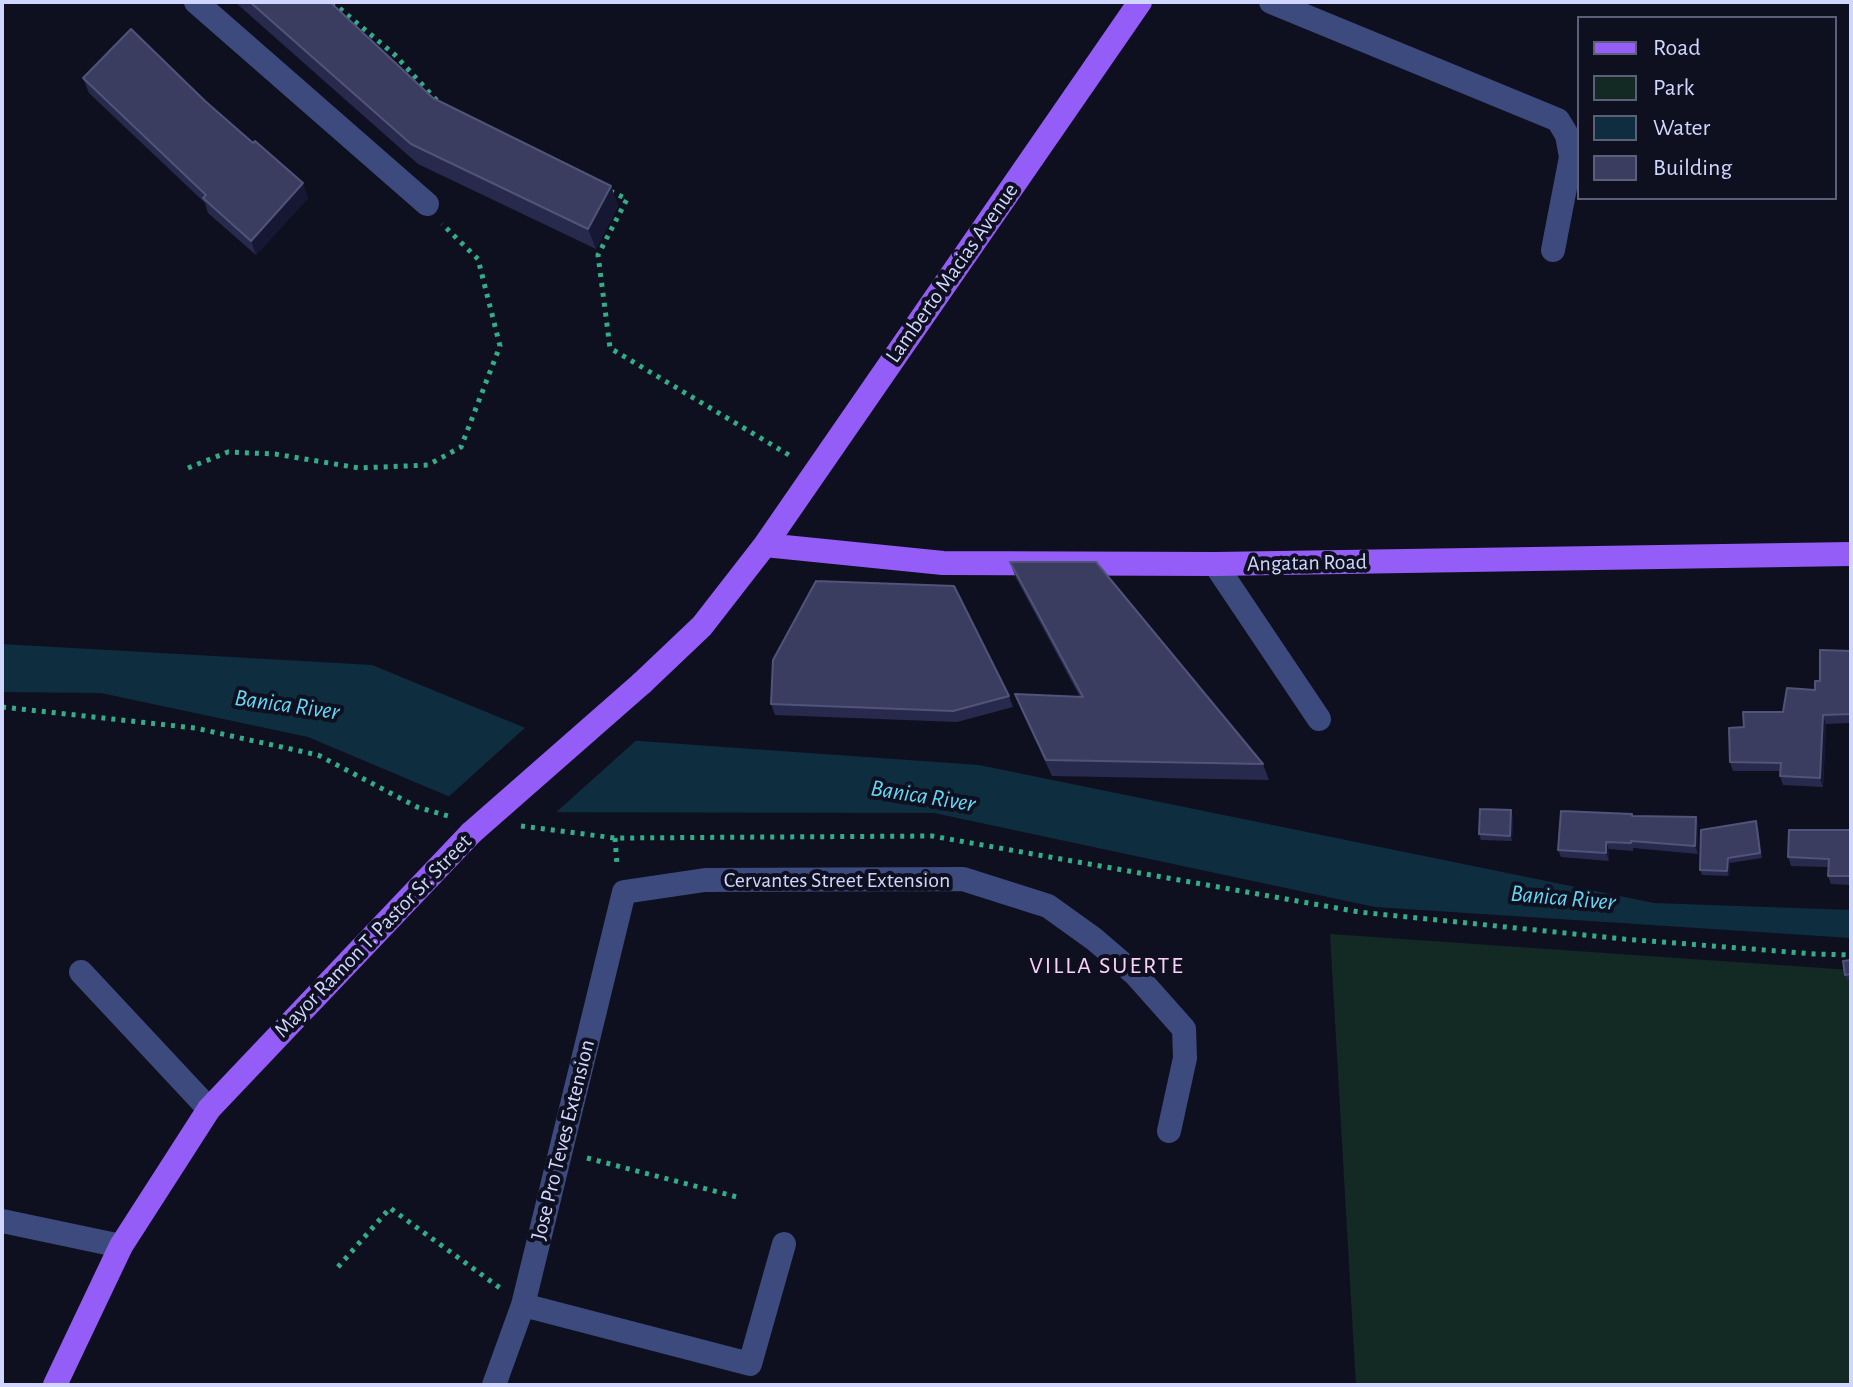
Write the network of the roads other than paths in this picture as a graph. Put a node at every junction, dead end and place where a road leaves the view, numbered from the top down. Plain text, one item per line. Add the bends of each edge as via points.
1 (196, 2) edge
2 (1140, 2) edge
3 (1271, 2) edge
4 (427, 204) road end
5 (1553, 250) dead end
6 (765, 545) junction
7 (1851, 554) edge
8 (1215, 564) junction
9 (1319, 719) dead end
10 (624, 892) joint
11 (81, 972) dead end
12 (209, 1109) junction
13 (1169, 1131) dead end
14 (2, 1221) edge
15 (784, 1244) dead end
16 (121, 1246) junction
17 (523, 1305) junction
18 (55, 1385) edge
19 (494, 1385) edge

1 - 4 street
2 - 6 main road, Lamberto Macias Avenue
3 - 5 street via 1558,120 1571,157
6 - 8 main road, Angatan Road via 943,563
6 - 12 main road, Mayor Ramon T. Pastor Sr. Street, bridge via 702,626 642,683 461,825
7 - 8 main road, Angatan Road
8 - 9 street
10 - 13 street, Cervantes Street Extension via 705,880 963,879 1048,906 1136,975 1184,1029 1185,1058
10 - 17 street, Jose Pro Teves Extension
11 - 12 street
12 - 16 main road, Mayor Ramon T. Pastor Sr. Street
14 - 16 street
15 - 17 street via 750,1364
16 - 18 main road, Mayor Ramon T. Pastor Sr. Street
17 - 19 street, Jose Pro Teves Extension

